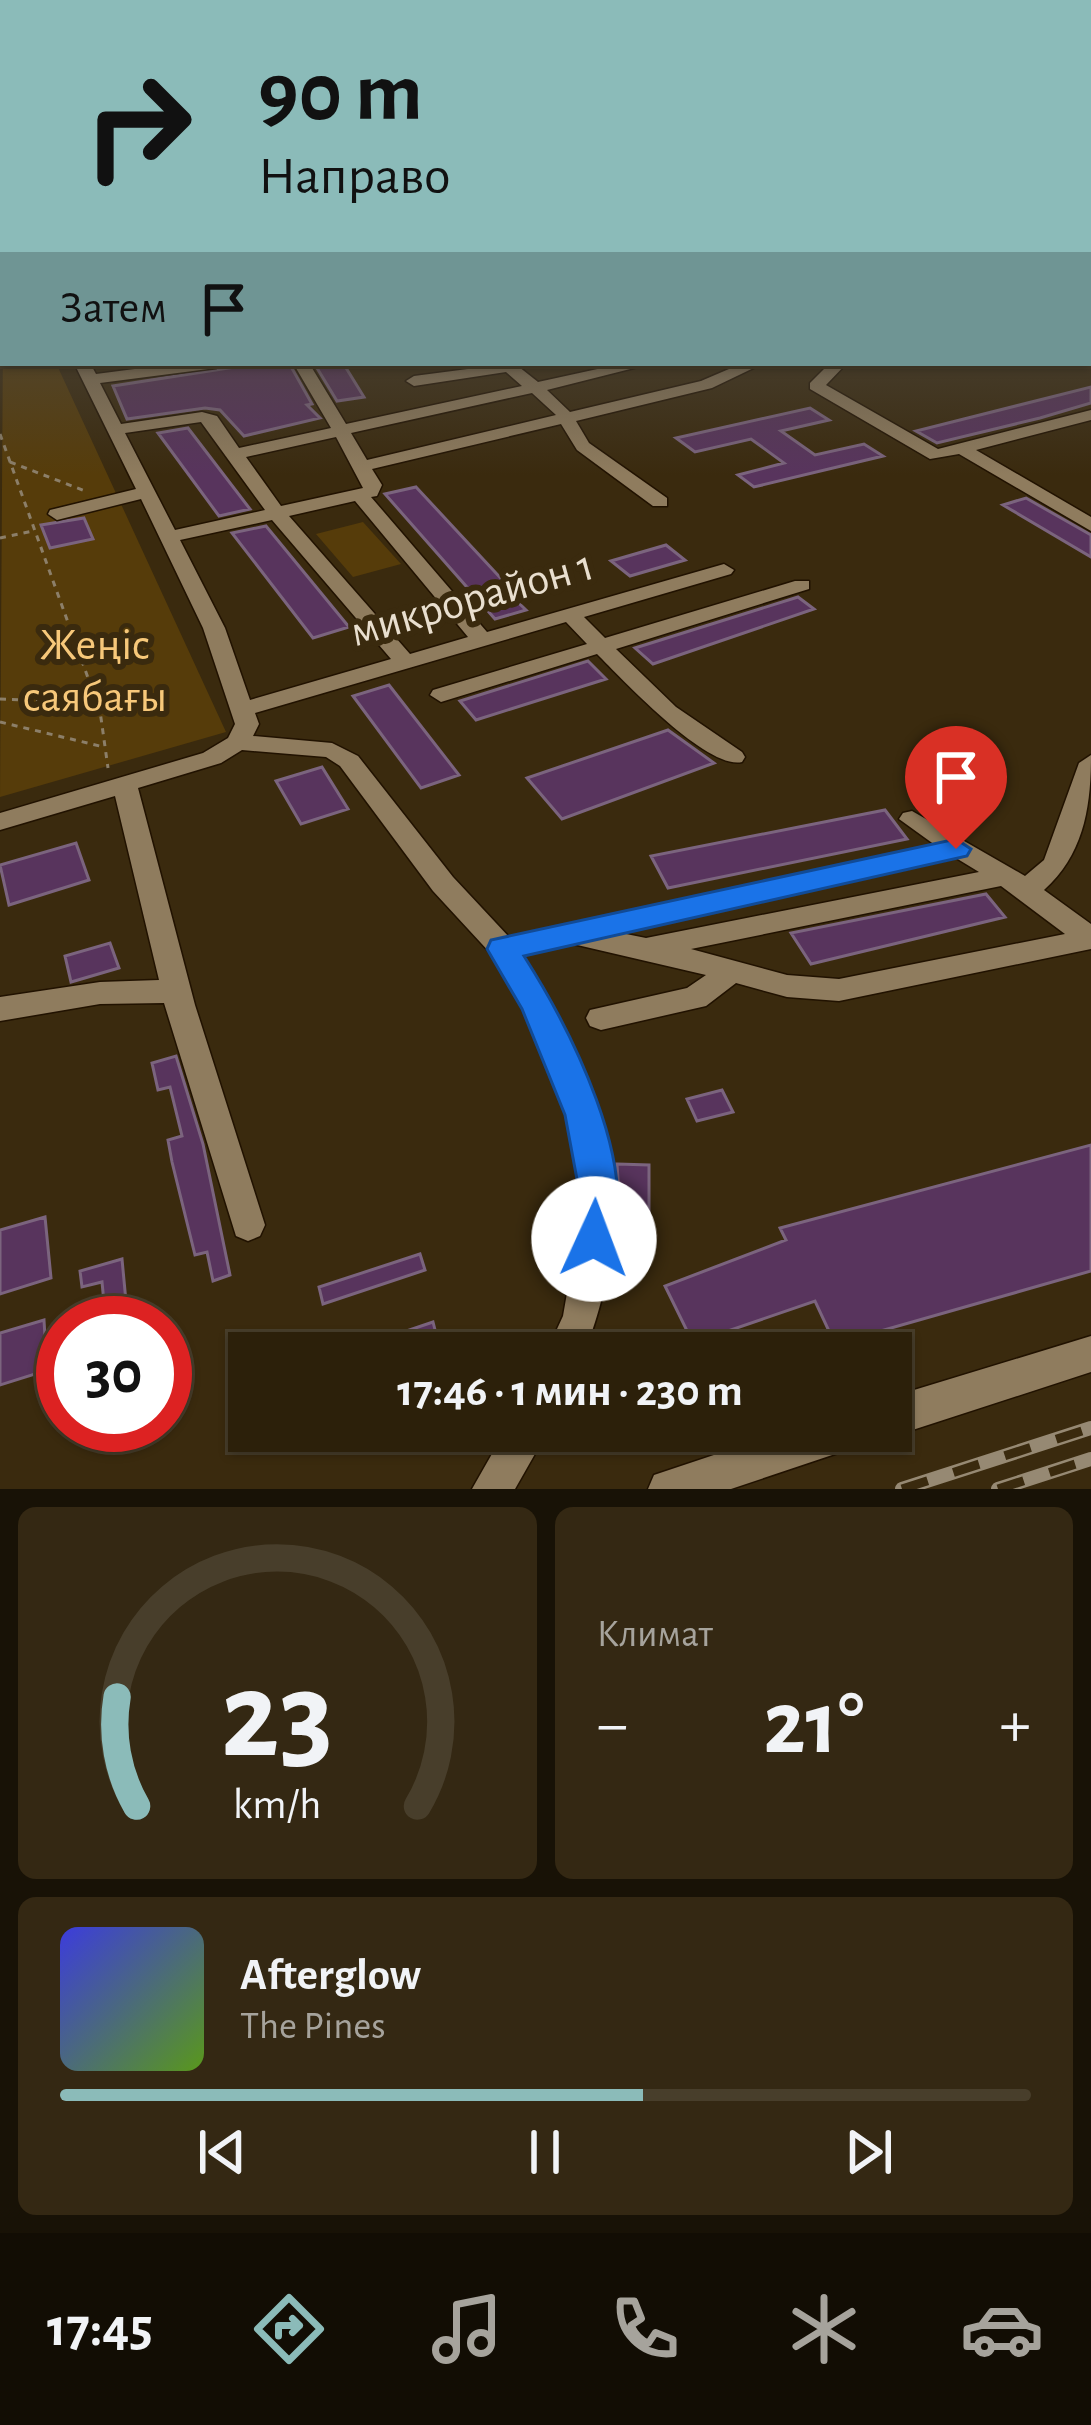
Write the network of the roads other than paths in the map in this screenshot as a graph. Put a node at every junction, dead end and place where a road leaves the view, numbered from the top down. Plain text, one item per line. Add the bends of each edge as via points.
1 (167, 366) edge
2 (304, 366) edge
3 (500, 366) edge
4 (507, 366) edge
5 (630, 366) edge
6 (646, 366) edge
7 (749, 366) edge
8 (835, 366) edge
9 (85, 371) edge
10 (414, 380) dead end
11 (706, 385) junction
12 (526, 386) junction
13 (1091, 415) edge
14 (564, 417) junction
15 (1060, 424) junction
16 (337, 429) junction
17 (112, 430) junction
18 (1091, 440) edge
19 (965, 451) junction
20 (235, 454) junction
21 (362, 466) junction
22 (143, 493) junction
23 (361, 496) junction
24 (660, 502) dead end
25 (57, 514) dead end
26 (277, 514) junction
27 (1091, 525) edge
28 (167, 537) junction
29 (724, 569) dead end
30 (802, 586) dead end
31 (570, 615) junction
32 (482, 640) junction
33 (601, 646) junction
34 (405, 662) junction
35 (442, 695) dead end
36 (243, 709) junction
37 (238, 742) junction
38 (733, 758) dead end
39 (1091, 763) edge
40 (117, 780) junction
41 (912, 819) dead end
42 (0, 822) edge
43 (956, 849) junction
44 (1015, 884) junction
45 (570, 934) junction
46 (1091, 938) edge
47 (646, 948) junction
48 (503, 949) junction
49 (731, 971) junction
50 (176, 991) junction
51 (0, 1009) edge
52 (602, 1018) dead end
53 (248, 1226) dead end
54 (574, 1332) edge
55 (1091, 1354) edge
56 (912, 1411) edge
57 (515, 1452) edge
58 (783, 1452) edge
59 (492, 1489) edge
60 (668, 1489) edge

1 - 9 street
2 - 16 street
3 - 10 street
4 - 12 street
5 - 12 street
6 - 11 street
7 - 11 street
8 - 19 street via 815,382 821,391 927,453
9 - 17 street
11 - 14 street
12 - 14 street
12 - 16 street
13 - 15 street
14 - 21 street
14 - 24 street via 583,446
15 - 18 street
15 - 19 street
16 - 20 street
16 - 21 street
17 - 20 street via 202,417
17 - 22 street
19 - 27 street
20 - 26 street
21 - 23 street via 373,485
22 - 25 street
22 - 28 street
23 - 26 street
23 - 32 street
26 - 28 street
26 - 34 street
28 - 36 street via 214,628
29 - 31 street, микрорайон 1
30 - 33 street
31 - 32 street, микрорайон 1
31 - 33 street
32 - 34 street, микрорайон 1
33 - 35 street
33 - 38 street via 668,712
34 - 36 street, микрорайон 1
36 - 37 street via 247,724
37 - 40 street via 212,758
37 - 48 street via 317,747 349,761
39 - 44 street via 1056,864
40 - 42 street
40 - 50 street
41 - 43 street
43 - 44 street
43 - 45 street
44 - 46 street
44 - 47 street
45 - 47 street
45 - 48 street
46 - 49 street via 839,990
47 - 49 street
48 - 54 street via 538,1006 583,1115 600,1201
49 - 52 street via 695,998
50 - 51 street
50 - 53 street
55 - 56 street
57 - 59 street
58 - 60 street

